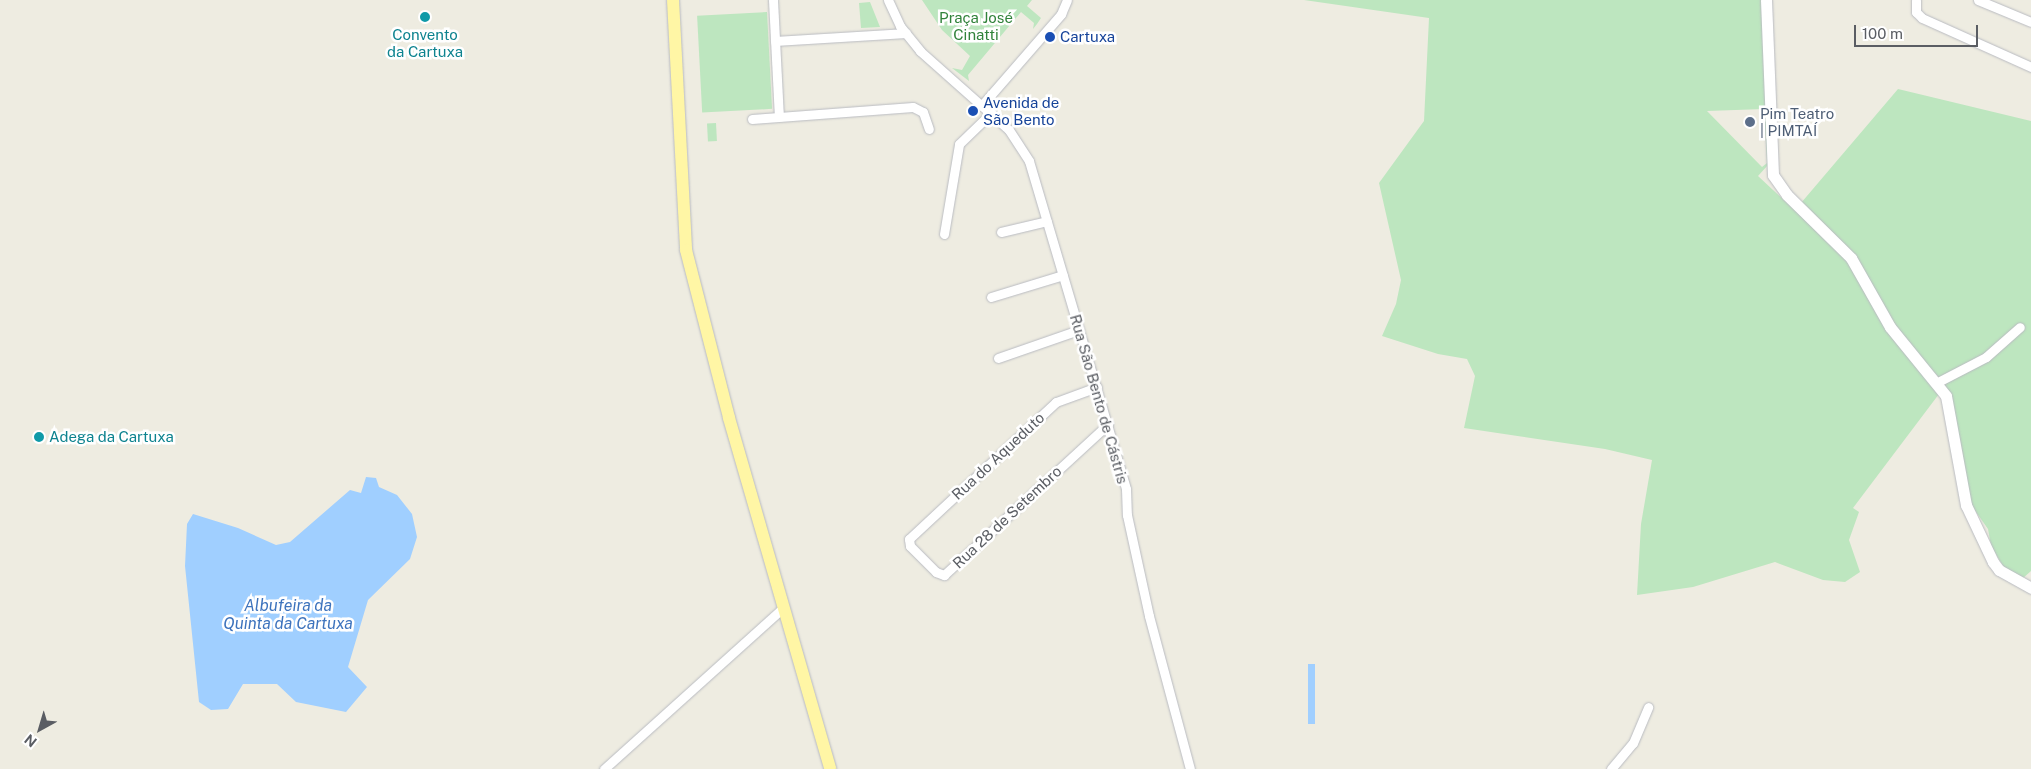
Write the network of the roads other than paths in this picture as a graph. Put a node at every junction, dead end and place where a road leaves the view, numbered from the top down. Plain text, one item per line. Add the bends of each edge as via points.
1 (673, 0) edge
2 (773, 0) edge
3 (888, 0) edge
4 (1067, 0) edge
5 (1766, 0) edge
6 (1916, 0) edge
7 (1978, 0) edge
8 (2031, 22) edge
9 (906, 33) junction
10 (775, 41) junction
11 (2031, 67) edge
12 (982, 105) junction
13 (992, 113) junction
14 (780, 117) junction
15 (752, 119) dead end
16 (929, 129) dead end
17 (1046, 221) junction
18 (1001, 232) dead end
19 (944, 234) dead end
20 (1063, 274) junction
21 (991, 297) dead end
22 (2020, 327) dead end
23 (1080, 330) junction
24 (998, 358) dead end
25 (1936, 383) junction
26 (1097, 387) junction
27 (1108, 424) junction
28 (909, 539) joint
29 (2031, 588) edge
30 (783, 608) junction
31 (1648, 708) dead end
32 (604, 769) edge
33 (830, 769) edge
34 (1190, 769) edge
35 (1611, 769) edge

1 - 30 main road via 682,178 695,281 726,410
2 - 10 street
3 - 9 street
4 - 12 street via 1061,14
5 - 25 street via 1773,175 1787,195 1852,258 1886,320
6 - 11 street via 1916,12 1922,18
7 - 8 street
9 - 10 street
9 - 12 street via 937,68
10 - 14 street
12 - 13 street, Rua São Bento de Cástris
13 - 17 street, Rua São Bento de Cástris via 1020,143
13 - 19 street via 959,144
14 - 15 street
14 - 16 street via 913,106 923,112
17 - 18 street
17 - 20 street, Rua São Bento de Cástris
20 - 21 street
20 - 23 street, Rua São Bento de Cástris
22 - 25 street via 1986,357
23 - 24 street
23 - 26 street, Rua São Bento de Cástris
25 - 29 street via 1946,396 1966,505 1999,570
26 - 27 street, Rua São Bento de Cástris
26 - 28 street, Rua do Aqueduto via 1056,402
27 - 28 street, Rua 28 de Setembro via 944,575 936,572 910,546
27 - 34 street, Rua São Bento de Cástris via 1126,489 1127,515 1149,616
30 - 32 street
30 - 33 main road
31 - 35 street via 1633,743

